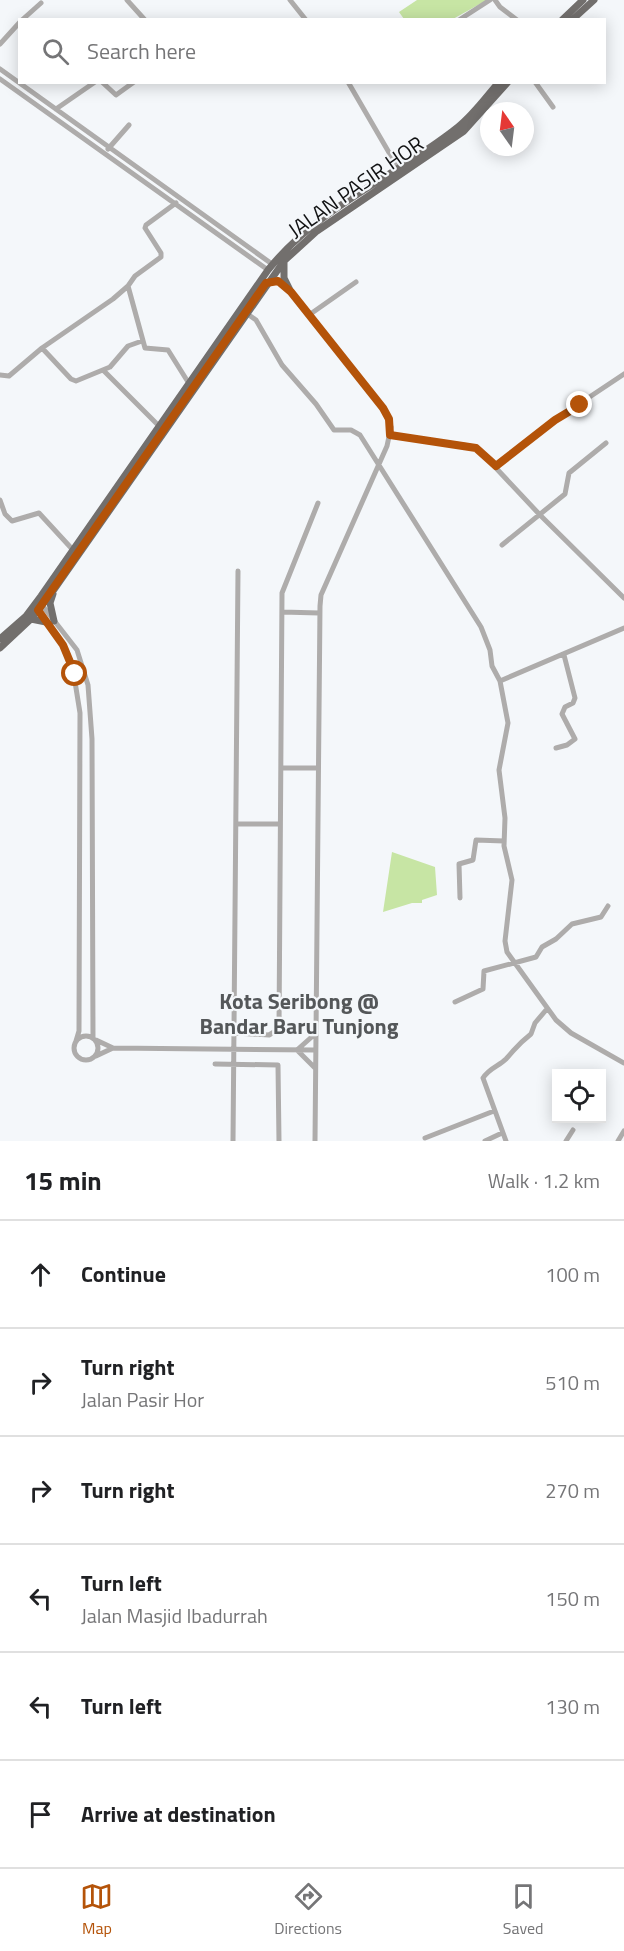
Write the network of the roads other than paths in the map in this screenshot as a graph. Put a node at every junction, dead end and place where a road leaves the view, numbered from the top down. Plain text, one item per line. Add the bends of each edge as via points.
1 (128, 0) edge
2 (290, 0) edge
3 (492, 0) edge
4 (584, 0) edge
5 (594, 0) edge
6 (41, 3) dead end
7 (24, 18) edge
8 (143, 18) edge
9 (304, 18) edge
10 (463, 18) edge
11 (514, 18) edge
12 (564, 18) edge
13 (574, 18) edge
14 (18, 24) edge
15 (0, 44) edge
16 (0, 69) edge
17 (0, 79) edge
18 (18, 82) edge
19 (21, 84) edge
20 (92, 84) edge
21 (104, 84) edge
22 (131, 84) edge
23 (349, 84) edge
24 (497, 84) edge
25 (506, 84) edge
26 (536, 84) edge
27 (553, 107) dead end
28 (56, 109) junction
29 (129, 124) dead end
30 (109, 148) junction
31 (105, 153) junction
32 (398, 168) junction
33 (176, 203) junction
34 (284, 261) junction
35 (270, 267) junction
36 (356, 282) dead end
37 (266, 283) junction
38 (128, 286) junction
39 (291, 292) junction
40 (246, 312) junction
41 (309, 315) junction
42 (142, 342) junction
43 (42, 348) junction
44 (104, 371) junction
45 (624, 374) edge
46 (0, 375) edge
47 (188, 382) junction
48 (158, 425) junction
49 (390, 435) junction
50 (606, 443) dead end
51 (379, 466) junction
52 (496, 466) junction
53 (0, 500) edge
54 (318, 503) dead end
55 (540, 515) junction
56 (502, 545) dead end
57 (73, 550) junction
58 (238, 571) dead end
59 (53, 591) junction
60 (624, 598) edge
61 (40, 608) junction
62 (282, 612) junction
63 (319, 613) junction
64 (31, 619) junction
65 (50, 622) junction
66 (624, 628) edge
67 (0, 639) edge
68 (0, 648) edge
69 (564, 655) junction
70 (500, 681) junction
71 (556, 748) dead end
72 (281, 768) junction
73 (318, 768) junction
74 (81, 820) junction
75 (92, 820) junction
76 (237, 824) junction
77 (280, 824) junction
78 (504, 841) junction
79 (460, 898) dead end
80 (608, 906) dead end
81 (513, 963) junction
82 (455, 1002) dead end
83 (546, 1010) junction
84 (235, 1034) junction
85 (315, 1034) junction
86 (94, 1039) junction
87 (76, 1041) junction
88 (113, 1048) junction
89 (235, 1049) junction
90 (297, 1050) junction
91 (315, 1050) junction
92 (96, 1056) junction
93 (624, 1063) edge
94 (215, 1064) dead end
95 (235, 1064) junction
96 (315, 1068) junction
97 (494, 1111) junction
98 (573, 1130) dead end
99 (624, 1131) edge
100 (502, 1133) junction
101 (425, 1138) dead end
102 (233, 1141) edge
103 (279, 1141) edge
104 (315, 1141) edge
105 (485, 1141) edge
106 (506, 1141) edge
107 (566, 1141) edge
108 (618, 1141) edge

1 - 8 street
2 - 9 street
3 - 10 street
3 - 11 street
4 - 12 main road
5 - 13 main road
6 - 7 street
14 - 15 street
16 - 18 street
17 - 31 street
19 - 28 street
20 - 28 street
21 - 22 street via 116,95
23 - 32 street
24 - 32 main road, JALAN PASIR HOR via 460,126
25 - 34 main road, JALAN PASIR HOR via 464,130 317,231
26 - 27 street
28 - 30 street
29 - 30 street
30 - 31 street
30 - 35 street
31 - 33 street
32 - 35 main road, JALAN PASIR HOR via 313,225
33 - 35 street
33 - 38 street via 146,225 161,257
34 - 37 main road, JALAN PASIR HOR
34 - 39 main road via 284,278
35 - 47 main road, JALAN PASIR HOR
36 - 41 street
37 - 39 main road via 278,281
37 - 40 main road, JALAN PASIR HOR
38 - 42 street
38 - 43 street
39 - 41 street
40 - 51 street via 256,320 282,365 334,430 351,430 360,435
40 - 59 main road, JALAN PASIR HOR
41 - 49 street via 387,414
42 - 44 street via 128,346
42 - 47 street via 149,351 168,350
43 - 44 street via 74,381
43 - 46 street via 9,376
44 - 48 street
45 - 52 street
47 - 48 main road, JALAN PASIR HOR
48 - 57 main road, JALAN PASIR HOR
49 - 51 street
49 - 52 street via 476,448
50 - 55 street via 569,473 565,494
51 - 63 street via 321,595
51 - 70 street via 481,627
52 - 55 street
53 - 57 street via 12,521 39,513
54 - 62 street via 288,574
55 - 56 street
55 - 60 street
57 - 67 main road, JALAN PASIR HOR via 26,616
58 - 76 street
59 - 61 main road, JALAN PASIR HOR
59 - 65 main road
61 - 64 main road, JALAN PASIR HOR
61 - 65 street
62 - 63 street
62 - 72 street
63 - 73 street
64 - 65 main road
64 - 68 main road, JALAN PASIR HOR
65 - 74 street via 66,651 78,686
65 - 75 street via 77,650 88,685
66 - 69 street
69 - 70 street
69 - 71 street via 575,698 562,714 575,739
70 - 78 street via 508,731 499,770
72 - 73 street
72 - 77 street
73 - 85 street
74 - 75 street
74 - 87 street
75 - 86 street
76 - 77 street
76 - 84 street
77 - 84 street via 279,1029 269,1035
78 - 79 street via 476,840 473,860 459,864
78 - 81 street via 512,880 506,946
80 - 81 street via 601,917 572,924 542,947 537,957
81 - 82 street via 484,971 483,989
81 - 83 street
83 - 93 street via 571,1033
83 - 97 street via 531,1034 486,1074 483,1082
84 - 89 street
85 - 90 street
85 - 91 street
86 - 87 street via 86,1036
86 - 88 street
86 - 92 street via 99,1050
87 - 92 street via 74,1048 79,1059 86,1061
88 - 89 street
88 - 92 street
89 - 90 street
89 - 95 street
90 - 91 street
90 - 96 street
91 - 96 street
94 - 95 street
95 - 102 street
95 - 103 street via 278,1065
96 - 104 street
97 - 100 street
97 - 101 street
98 - 107 street
99 - 108 street
100 - 105 street
100 - 106 street

